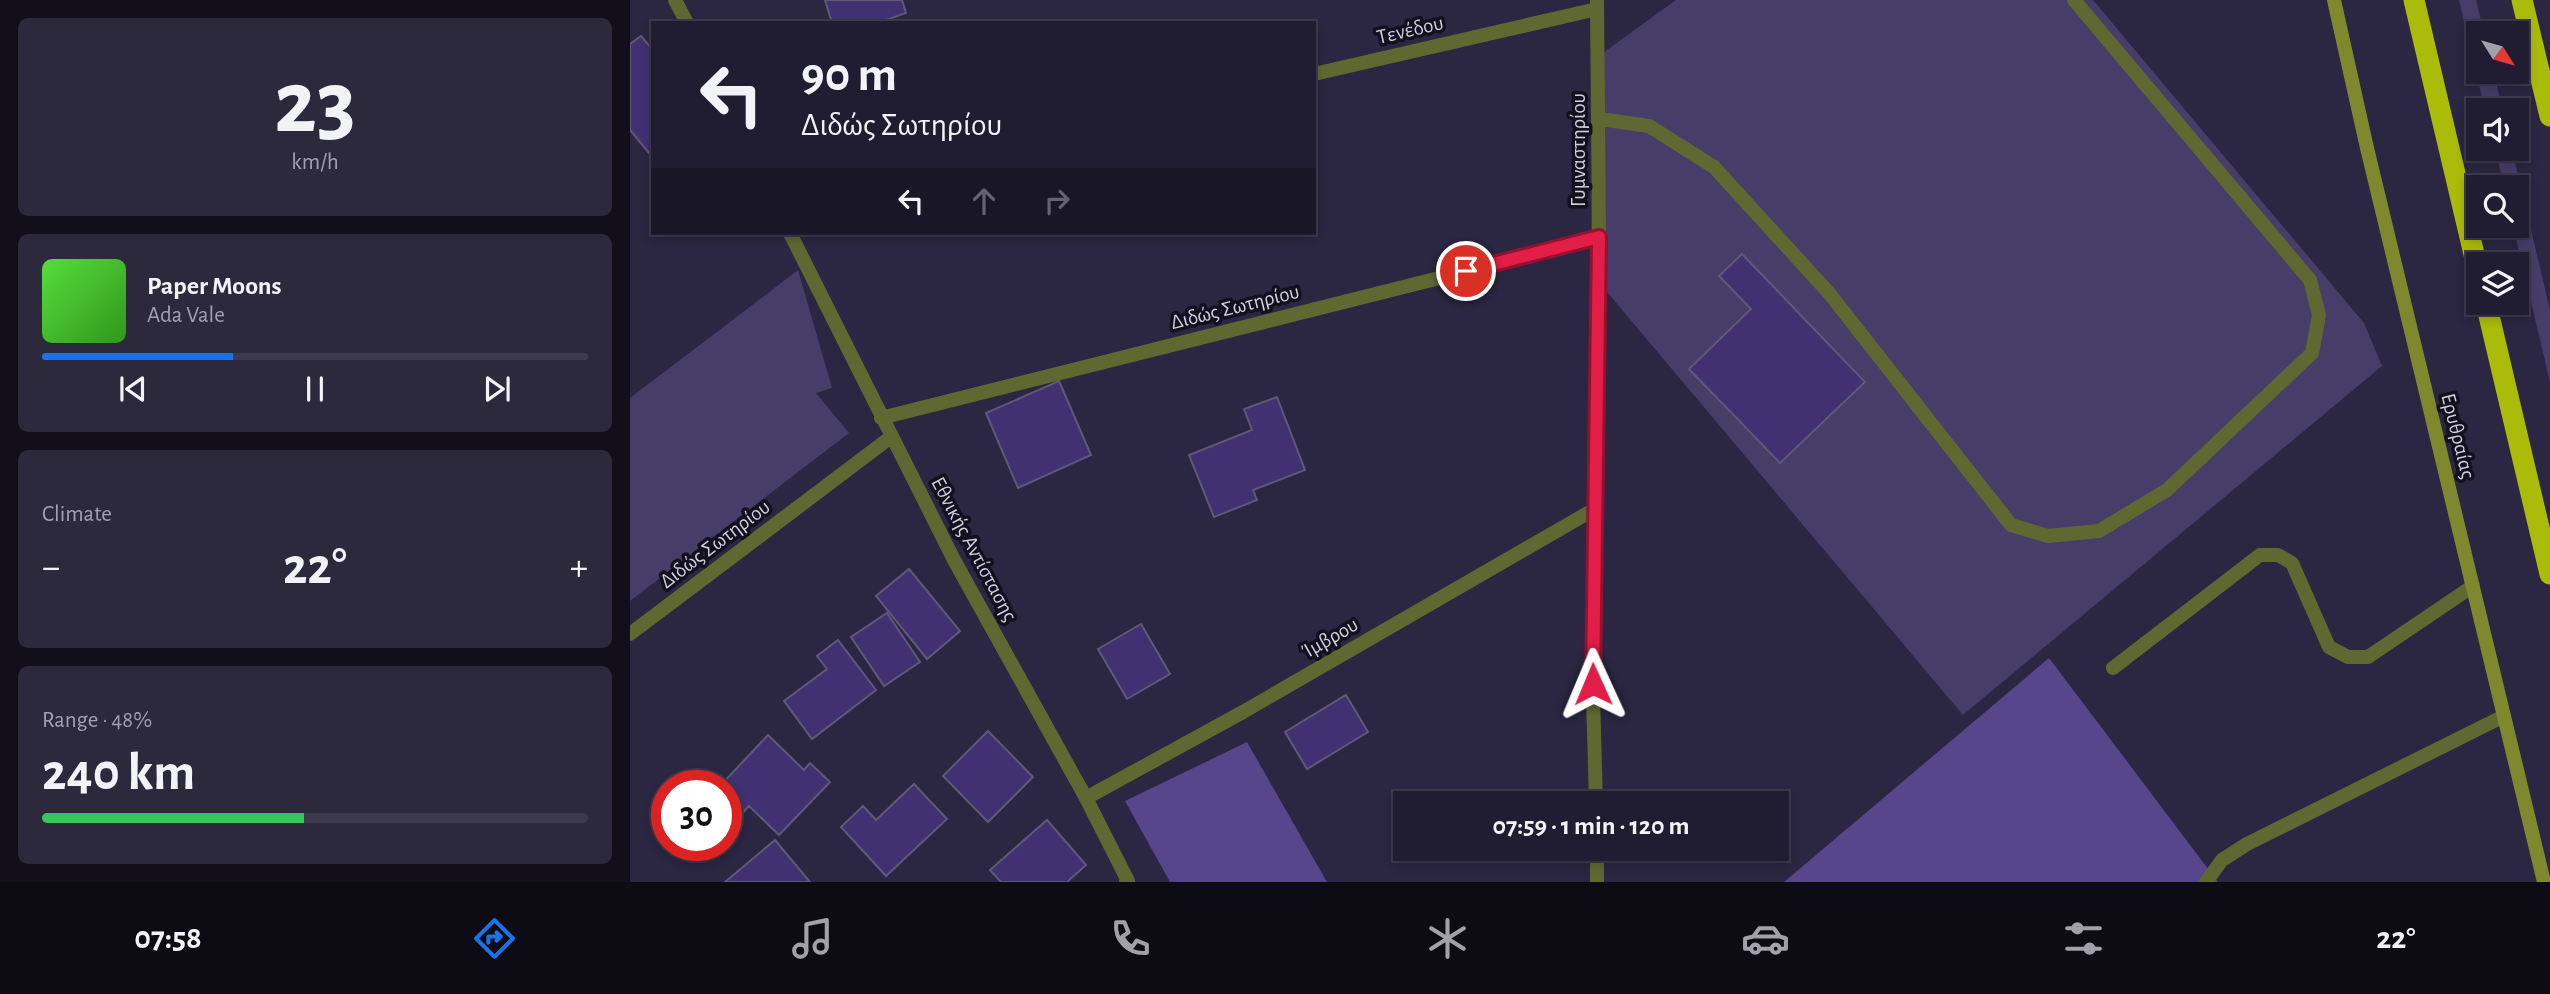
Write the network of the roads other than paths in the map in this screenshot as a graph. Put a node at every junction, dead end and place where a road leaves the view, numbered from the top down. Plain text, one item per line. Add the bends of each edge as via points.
1 (676, 0) edge
2 (2074, 0) edge
3 (2334, 0) edge
4 (2414, 0) edge
5 (2522, 0) edge
6 (1597, 4) edge
7 (686, 21) edge
8 (1316, 74) edge
9 (2550, 116) edge
10 (1600, 119) junction
11 (791, 235) edge
12 (1599, 237) junction
13 (2474, 252) edge
14 (2489, 315) edge
15 (881, 418) junction
16 (891, 437) junction
17 (1593, 510) junction
18 (2550, 574) edge
19 (2473, 586) junction
20 (630, 634) edge
21 (2113, 668) dead end
22 (2504, 716) junction
23 (1596, 791) edge
24 (1086, 798) junction
25 (1597, 861) edge
26 (1127, 881) edge
27 (1597, 882) edge
28 (2206, 882) edge
29 (2544, 882) edge

1 - 7 street
2 - 10 street via 2310,280 2319,315 2312,353 2167,490 2099,531 2048,536 2011,525 1829,293 1714,167 1649,126
3 - 19 main road, Ερυθραίας
4 - 13 highway
5 - 9 highway
6 - 8 street, Τενέδου
6 - 10 street, Γυμναστηρίου
10 - 12 street, Γυμναστηρίου
11 - 15 street, Εθνικής Αντίστασης
12 - 15 street, Διδώς Σωτηρίου
12 - 17 street, Γυμναστηρίου
14 - 18 highway
15 - 16 street, Εθνικής Αντίστασης
16 - 20 street, Διδώς Σωτηρίου
16 - 24 street, Εθνικής Αντίστασης
17 - 23 street, Γυμναστηρίου
17 - 24 street, Ίμβρου
19 - 21 street via 2368,657 2348,657 2329,647 2292,563 2278,555 2260,555
19 - 22 main road, Ερυθραίας
22 - 28 street via 2247,844 2222,860
22 - 29 main road, Ερυθραίας
24 - 26 street, Εθνικής Αντίστασης
25 - 27 street

